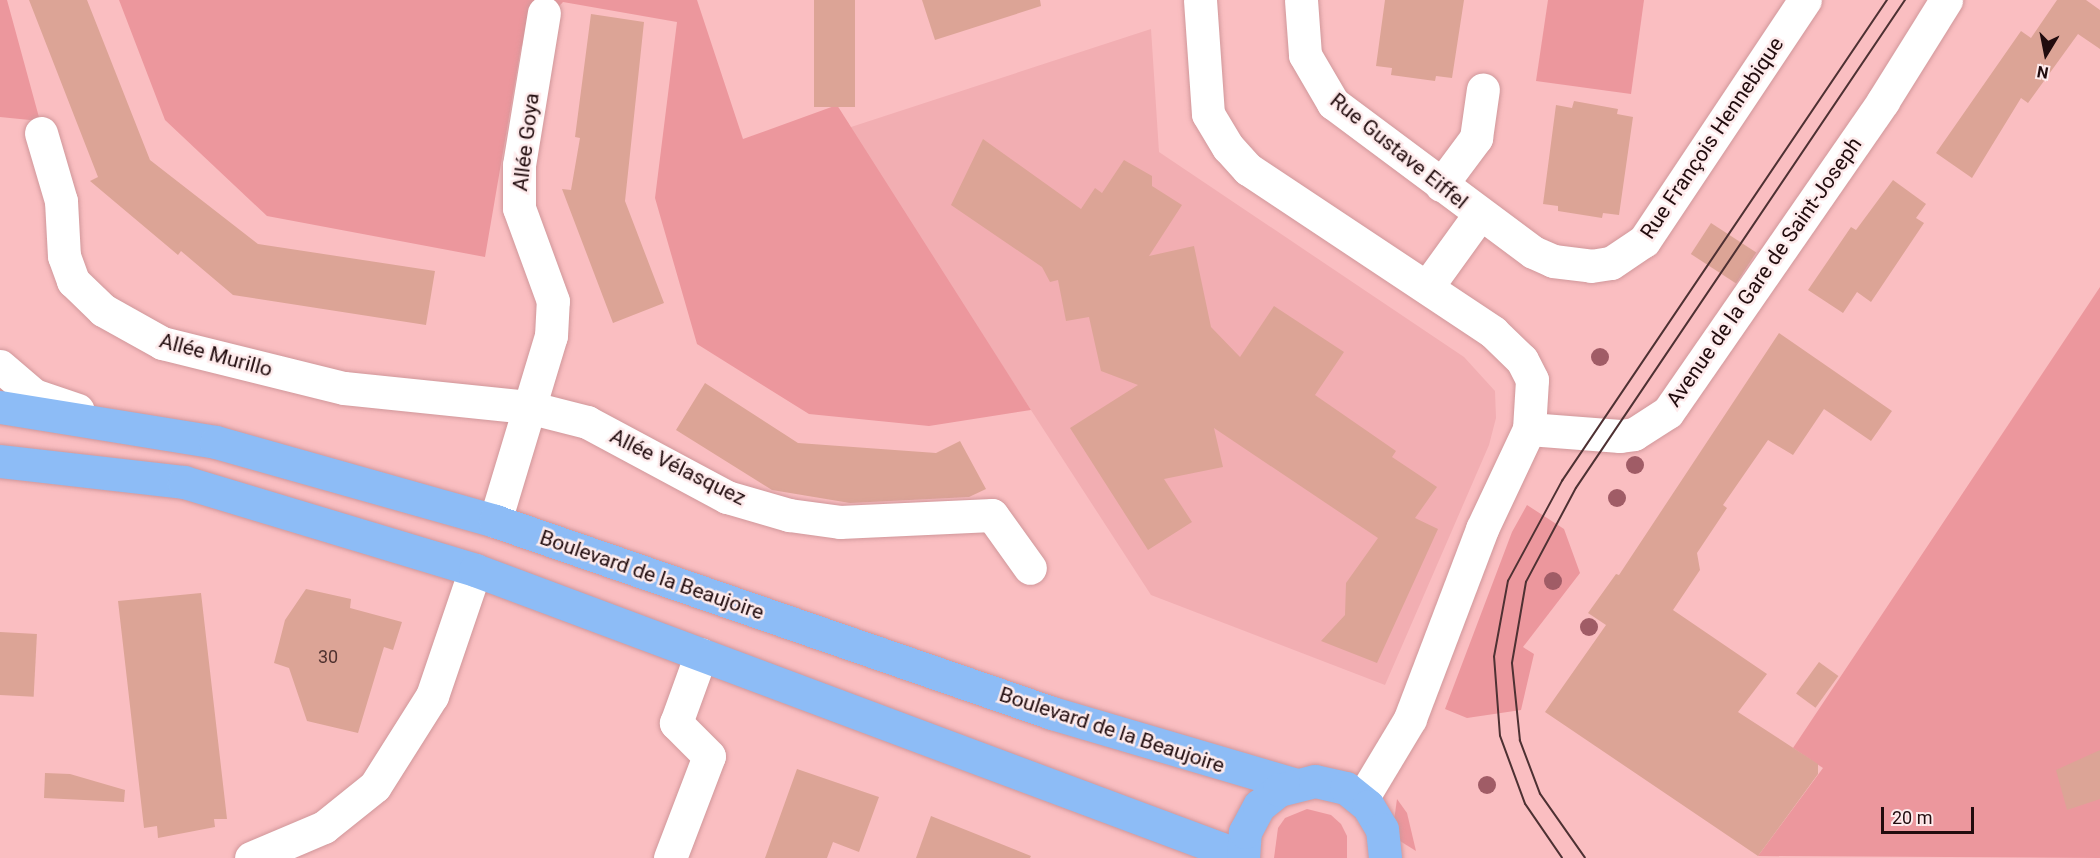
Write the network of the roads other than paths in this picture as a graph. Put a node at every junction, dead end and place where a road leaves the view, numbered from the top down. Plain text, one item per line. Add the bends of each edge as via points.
1 (1200, 0) edge
2 (1301, 0) edge
3 (1805, 0) edge
4 (1946, 0) edge
5 (544, 13) dead end
6 (1483, 89) dead end
7 (41, 133) dead end
8 (1441, 185) junction
9 (1479, 215) junction
10 (1427, 287) junction
11 (0, 366) edge
12 (0, 407) edge
13 (528, 407) junction
14 (122, 424) junction
15 (1529, 429) junction
16 (0, 461) edge
17 (495, 521) junction
18 (1030, 568) dead end
19 (475, 570) junction
20 (701, 654) junction
21 (1294, 784) junction
22 (1362, 799) junction
23 (1243, 857) edge
24 (1388, 857) edge
25 (251, 858) edge
26 (670, 858) edge

1 - 10 street via 1208,114 1228,147 1248,169
2 - 8 street, Rue Gustave Eiffel via 1305,55 1333,103
3 - 9 street, Rue François Hennebique via 1739,104 1632,251 1611,263 1591,267 1553,261
4 - 15 street, Avenue de la Gare de Saint-Joseph via 1883,101 1668,412 1634,434 1620,436
5 - 13 street, Allée Goya via 519,165 519,208 553,301 551,336
6 - 8 street via 1476,138
7 - 13 street, Allée Murillo via 61,201 64,256 74,281 103,310 162,344 344,388
8 - 9 street, Rue Gustave Eiffel
9 - 10 street, Rue Gustave Eiffel
10 - 15 street via 1493,332 1522,360 1533,388
11 - 14 street via 34,395
12 - 14 main road, Boulevard de la Beaujoire
13 - 17 street
13 - 18 street, Allée Vélasquez via 587,423 727,497 789,515 840,522 992,515
14 - 17 main road, Boulevard de la Beaujoire via 216,442
15 - 22 street via 1482,530 1410,719
16 - 19 main road via 184,482
17 - 21 main road, Boulevard de la Beaujoire via 1052,713
19 - 20 main road
19 - 25 street via 432,696 375,786 324,827
20 - 23 main road
20 - 26 street via 676,723 709,756
21 - 22 main road via 1332,783
21 - 23 main road via 1259,806 1247,827
22 - 24 main road via 1379,824

